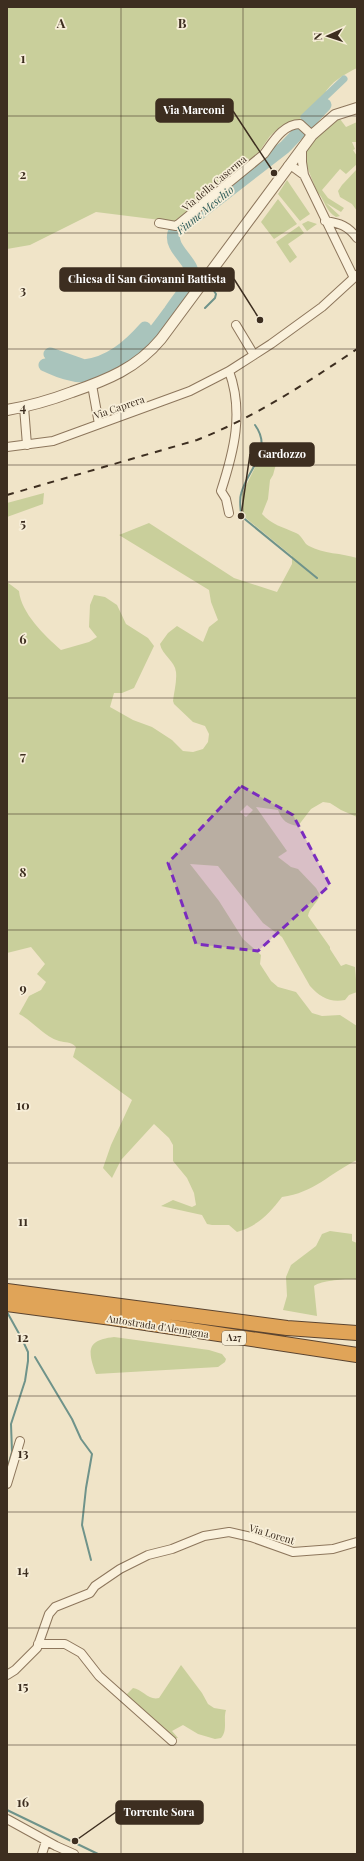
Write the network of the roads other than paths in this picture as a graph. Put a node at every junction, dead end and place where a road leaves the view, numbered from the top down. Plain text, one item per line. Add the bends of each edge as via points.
1 (357, 108) edge
2 (310, 133) junction
3 (303, 147) junction
4 (288, 166) junction
5 (304, 175) junction
6 (325, 221) junction
7 (159, 223) dead end
8 (357, 238) edge
9 (356, 276) edge
10 (236, 325) dead end
11 (254, 355) junction
12 (231, 370) junction
13 (92, 385) junction
14 (24, 408) junction
15 (7, 410) edge
16 (99, 424) junction
17 (27, 444) junction
18 (7, 447) edge
19 (229, 513) dead end
20 (7, 1290) edge
21 (7, 1304) edge
22 (113, 1312) junction
23 (357, 1333) edge
24 (357, 1355) edge
25 (20, 1442) dead end
26 (7, 1484) edge
27 (357, 1542) edge
28 (38, 1644) junction
29 (7, 1675) edge
30 (172, 1741) dead end
31 (7, 1819) edge
32 (46, 1841) junction
33 (42, 1854) edge
34 (74, 1854) edge

1 - 2 street via 335,115
2 - 3 street
2 - 7 street, Via della Caserma via 302,126 294,126 274,138 264,154 176,226
3 - 4 street
3 - 5 street
4 - 5 street
4 - 13 street via 151,351 123,372
5 - 6 street
6 - 8 street via 346,226
6 - 9 street
9 - 11 street, Via Caprera via 322,307
10 - 11 street
11 - 12 street, Via Caprera
12 - 16 street, Via Caprera via 174,398
12 - 19 street via 238,417 236,436 221,491
13 - 14 street
13 - 16 street
14 - 15 street
14 - 17 street
16 - 17 street, Via Caprera via 53,441
17 - 18 street, Via Caprera
20 - 22 highway, Autostrada d'Alemagna / A27
21 - 22 highway, Autostrada d'Alemagna / A27
22 - 23 highway, Autostrada d'Alemagna / A27
22 - 24 highway, Autostrada d'Alemagna / A27
25 - 26 street
27 - 28 street, Via Lorent via 333,1549 293,1552 229,1532 204,1536 172,1549 148,1555 120,1569 90,1592 55,1607 49,1614
28 - 29 street via 15,1670
28 - 30 street via 64,1644 81,1653 99,1676
31 - 32 street
32 - 33 street
32 - 34 street

